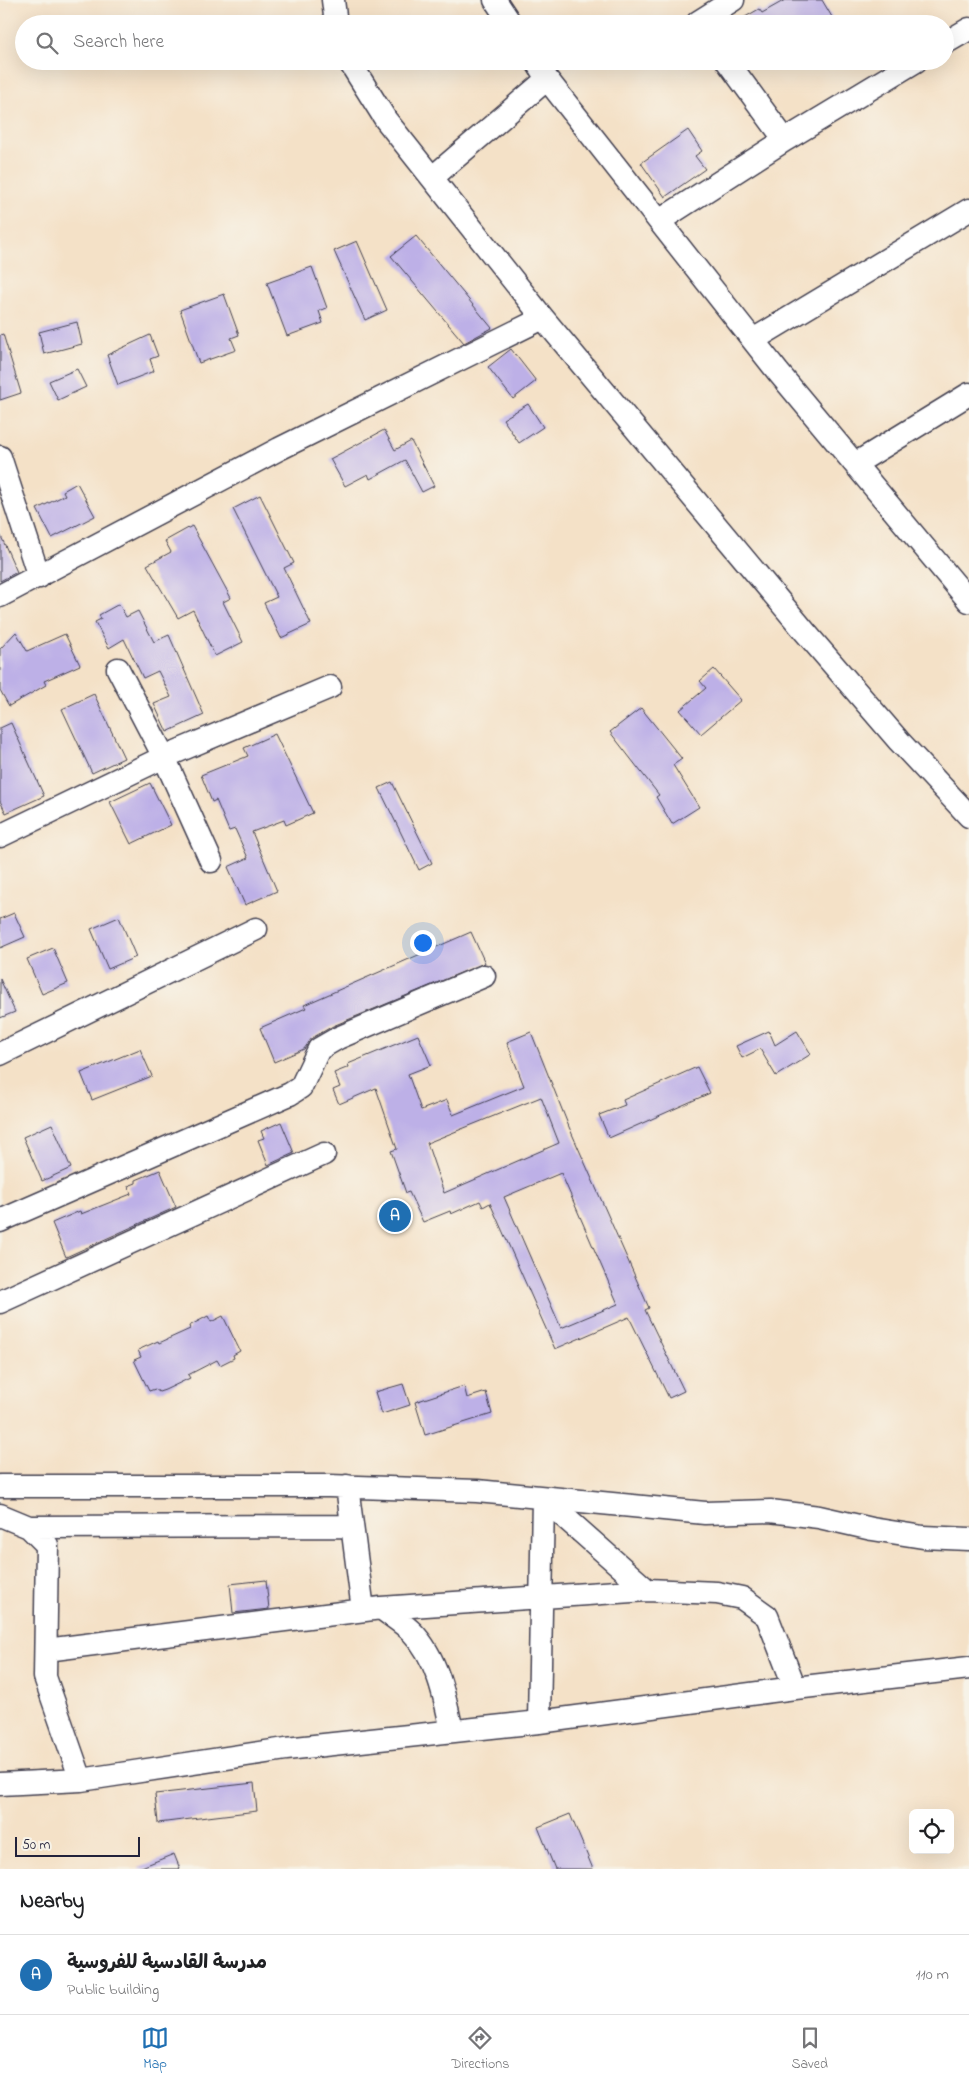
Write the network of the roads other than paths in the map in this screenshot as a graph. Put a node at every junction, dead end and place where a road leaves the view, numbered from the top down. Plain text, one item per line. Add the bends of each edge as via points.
1 (333, 0) edge
2 (495, 0) edge
3 (732, 0) edge
4 (335, 15) edge
5 (504, 15) edge
6 (709, 15) edge
7 (969, 29) edge
8 (954, 38) edge
9 (355, 70) edge
10 (542, 70) edge
11 (734, 70) edge
12 (901, 70) edge
13 (785, 140) junction
14 (433, 177) junction
15 (969, 210) edge
16 (659, 221) junction
17 (543, 318) junction
18 (753, 340) junction
19 (969, 394) edge
20 (0, 457) edge
21 (855, 464) junction
22 (39, 576) junction
23 (961, 578) edge
24 (0, 596) edge
25 (969, 601) edge
26 (118, 669) dead end
27 (330, 687) dead end
28 (164, 757) junction
29 (969, 816) edge
30 (0, 836) edge
31 (211, 860) dead end
32 (256, 929) dead end
33 (484, 976) dead end
34 (0, 1054) edge
35 (324, 1154) dead end
36 (0, 1221) edge
37 (0, 1302) edge
38 (0, 1486) edge
39 (347, 1486) junction
40 (544, 1498) junction
41 (0, 1515) edge
42 (29, 1526) junction
43 (352, 1526) junction
44 (969, 1539) edge
45 (647, 1590) junction
46 (542, 1597) junction
47 (372, 1609) junction
48 (46, 1650) junction
49 (969, 1668) edge
50 (795, 1688) junction
51 (539, 1722) junction
52 (452, 1731) junction
53 (81, 1780) junction
54 (0, 1784) edge

1 - 4 street
2 - 5 street
3 - 6 street
7 - 8 street
9 - 14 street via 386,120
10 - 14 street
10 - 16 street
11 - 13 street
12 - 13 street
13 - 16 street
14 - 17 street
15 - 18 street
16 - 18 street
17 - 22 street via 279,449
17 - 29 street via 806,633
18 - 21 street
19 - 21 street
20 - 22 street
21 - 23 street
22 - 24 street
23 - 25 street
26 - 28 street
27 - 28 street
28 - 30 street
28 - 31 street
32 - 34 street
33 - 36 street via 319,1049 301,1087 290,1094
35 - 37 street
38 - 39 street
39 - 40 street via 477,1491
39 - 43 street
40 - 44 street via 705,1513 770,1511 819,1516 923,1537
40 - 45 street
40 - 46 street
41 - 42 street
42 - 43 street
42 - 48 street via 47,1545
43 - 47 street
45 - 46 street
45 - 50 street via 716,1593 742,1598 767,1616
46 - 47 street
46 - 51 street
47 - 48 street
47 - 52 street via 412,1632 431,1658
48 - 53 street via 45,1677
49 - 50 street
50 - 51 street
51 - 52 street
52 - 53 street via 286,1749
53 - 54 street

